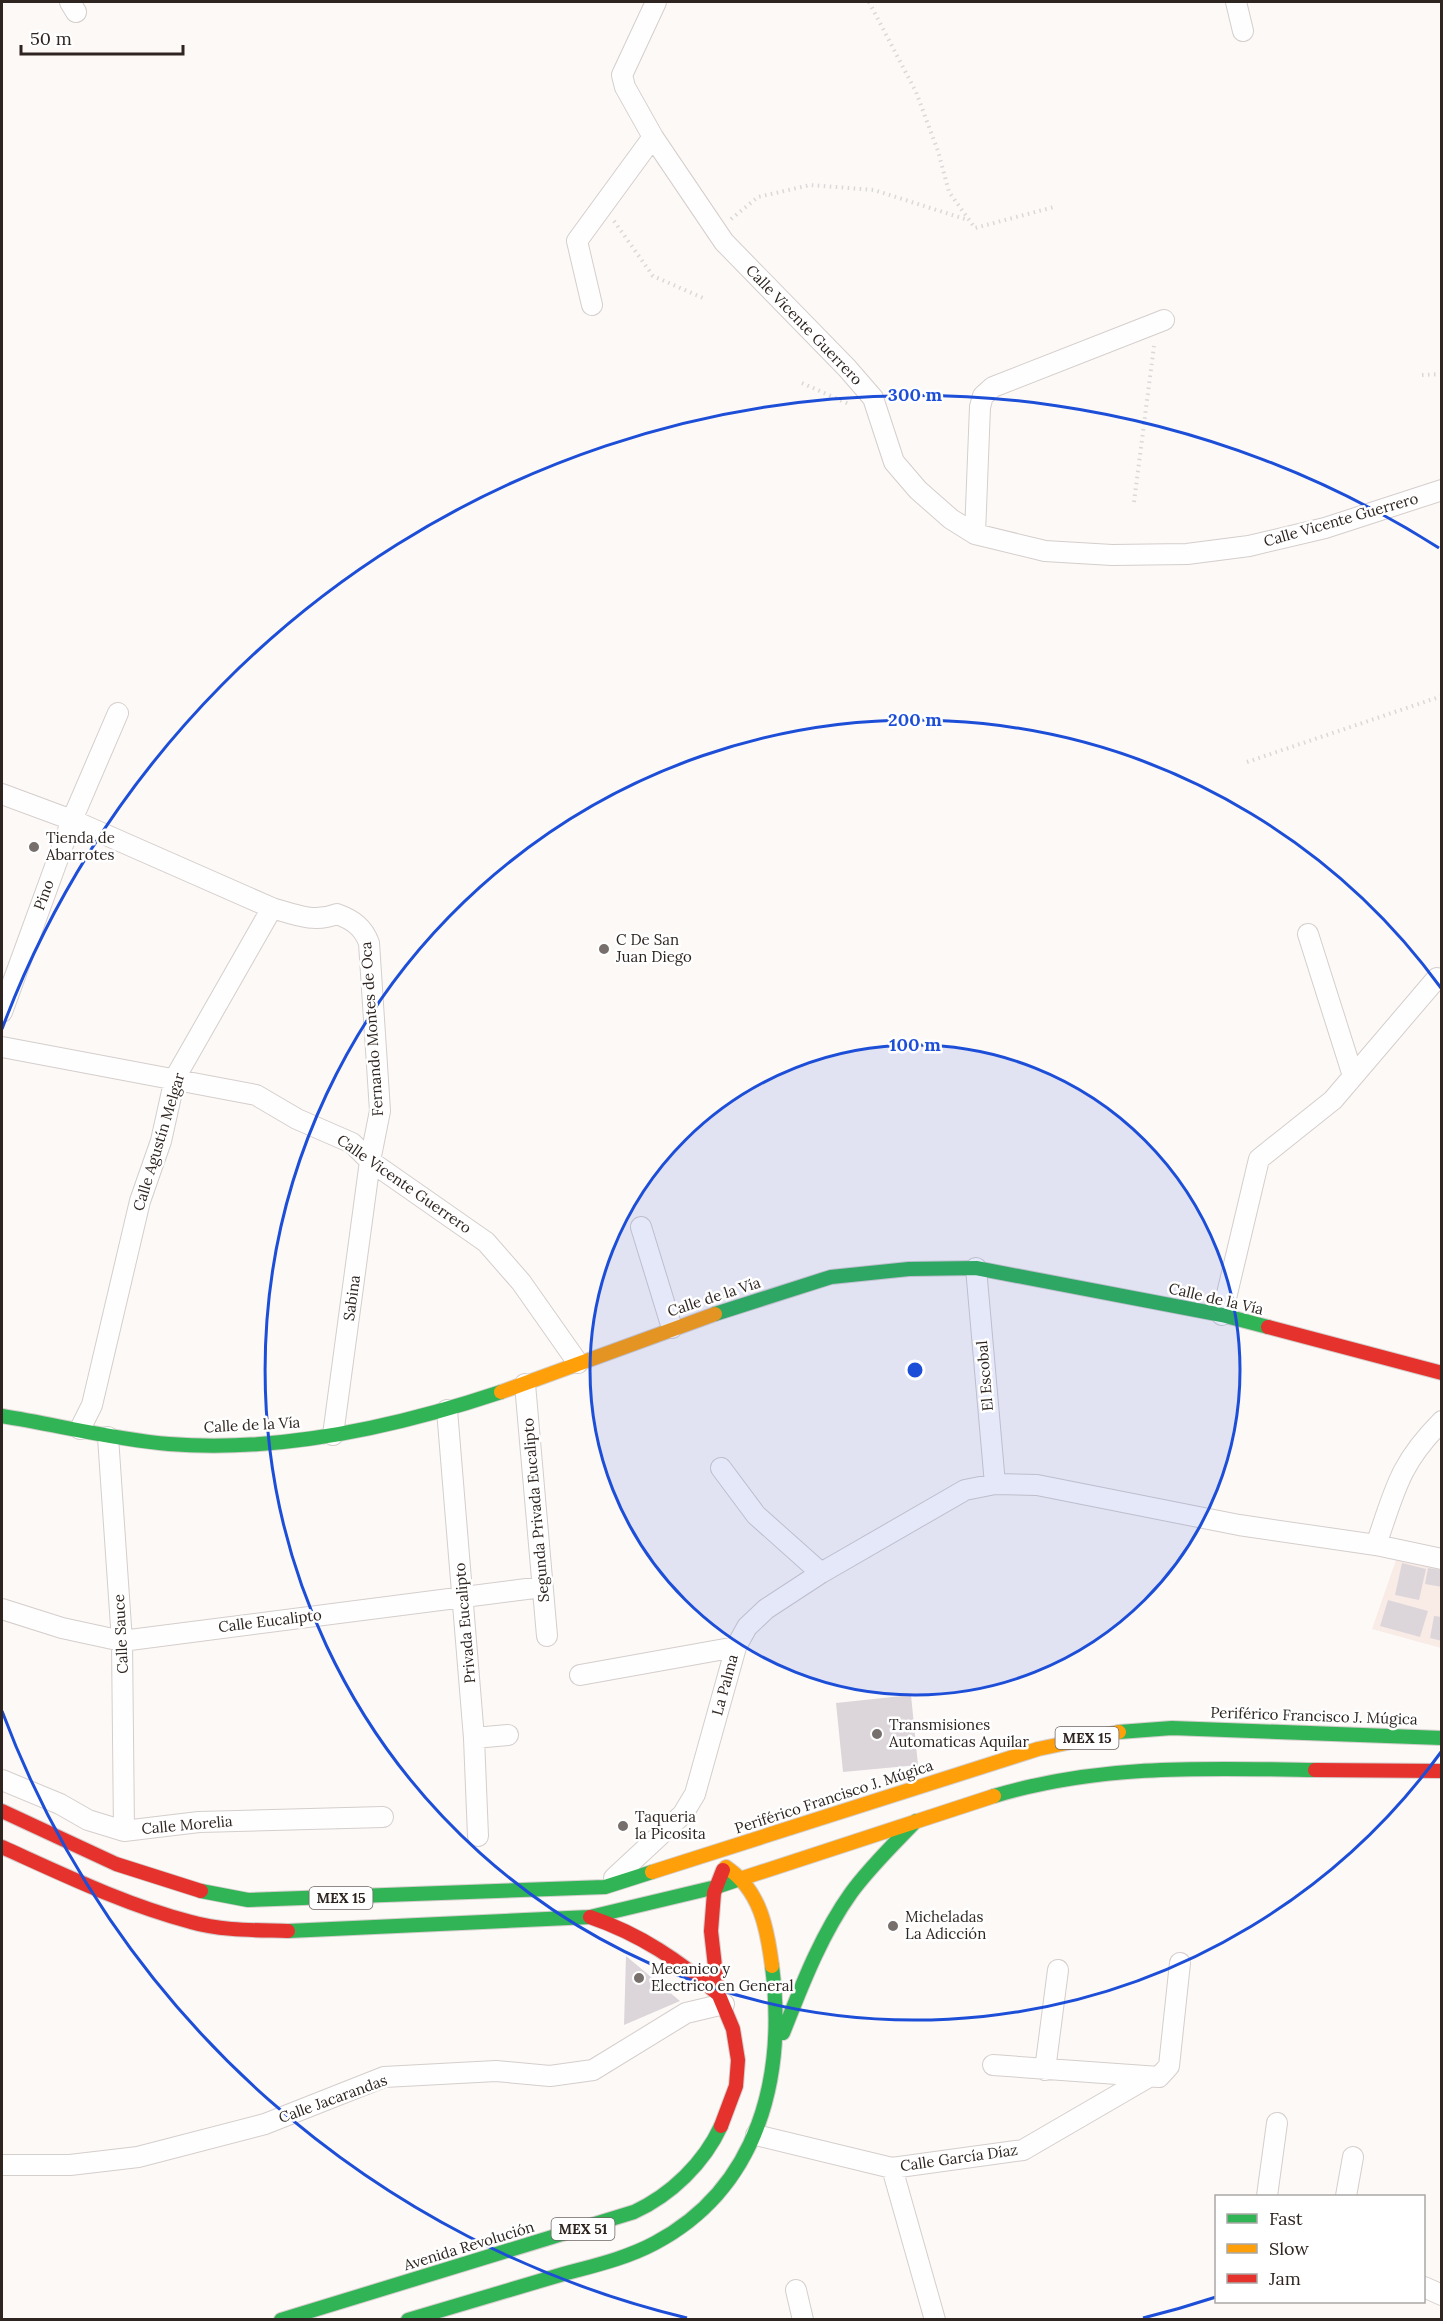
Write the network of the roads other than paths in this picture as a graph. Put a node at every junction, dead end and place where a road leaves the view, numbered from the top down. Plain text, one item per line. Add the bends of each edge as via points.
1 (656, 2) edge
2 (1236, 2) edge
3 (1243, 31) dead end
4 (653, 137) junction
5 (592, 305) dead end
6 (1159, 322) road end
7 (1442, 490) edge
8 (975, 534) junction
9 (118, 713) dead end
10 (2, 794) edge
11 (72, 820) junction
12 (272, 908) junction
13 (1308, 934) dead end
14 (1437, 978) dead end
15 (2, 1012) edge
16 (2, 1047) edge
17 (1353, 1076) junction
18 (175, 1078) junction
19 (370, 1161) junction
20 (641, 1227) dead end
21 (976, 1268) junction
22 (1222, 1316) junction
23 (672, 1328) junction
24 (578, 1363) junction
25 (1442, 1373) edge
26 (525, 1384) junction
27 (447, 1410) junction
28 (2, 1416) edge
29 (1442, 1421) edge
30 (80, 1429) junction
31 (333, 1435) junction
32 (108, 1437) junction
33 (721, 1468) dead end
34 (995, 1484) junction
35 (1376, 1545) junction
36 (1442, 1559) edge
37 (821, 1573) junction
38 (543, 1587) junction
39 (463, 1596) junction
40 (2, 1609) edge
41 (547, 1636) dead end
42 (122, 1641) junction
43 (736, 1647) junction
44 (580, 1675) dead end
45 (508, 1735) dead end
46 (474, 1738) junction
47 (1442, 1738) edge
48 (1442, 1771) edge
49 (2, 1780) edge
50 (60, 1803) junction
51 (2, 1811) edge
52 (383, 1816) dead end
53 (918, 1819) junction
54 (124, 1831) junction
55 (46, 1832) junction
56 (478, 1836) dead end
57 (748, 1842) junction
58 (2, 1847) edge
59 (693, 1858) junction
60 (726, 1866) junction
61 (742, 1878) junction
62 (605, 1887) junction
63 (716, 1887) junction
64 (590, 1917) junction
65 (1180, 1963) dead end
66 (1058, 1970) dead end
67 (721, 1999) junction
68 (777, 2048) junction
69 (993, 2065) dead end
70 (1045, 2070) junction
71 (1153, 2078) junction
72 (1277, 2123) dead end
73 (756, 2135) junction
74 (1353, 2157) dead end
75 (2, 2165) edge
76 (892, 2168) junction
77 (1267, 2195) edge
78 (1346, 2195) edge
79 (1425, 2286) edge
80 (796, 2290) dead end
81 (1442, 2295) edge
82 (281, 2319) edge
83 (408, 2319) edge
84 (803, 2319) edge
85 (935, 2319) edge

1 - 4 street, Calle Vicente Guerrero via 622,75
2 - 3 street
4 - 5 street via 576,241
4 - 8 street, Calle Vicente Guerrero via 724,242 873,398 894,462 918,490
6 - 8 street via 993,387 983,396
7 - 8 street, Calle Vicente Guerrero via 1314,530 1249,546 1187,554 1046,551
9 - 11 street, Pino
10 - 11 street
11 - 12 street
11 - 15 street, Pino
12 - 18 street, Calle Agustín Melgar
12 - 19 street, Fernando Montes de Oca via 305,918 323,919 337,914 365,932 369,943 380,1111
13 - 17 street
14 - 17 street
16 - 18 street, Calle Vicente Guerrero
17 - 22 street via 1333,1100 1259,1159
18 - 19 street, Calle Vicente Guerrero via 256,1095 297,1119 352,1143
18 - 30 street, Calle Agustín Melgar via 161,1141 140,1201 92,1406
19 - 24 street, Calle Vicente Guerrero via 486,1242 521,1282
19 - 31 street, Sabina
20 - 23 street
21 - 22 main road, Calle de la Vía
21 - 23 main road, Calle de la Vía via 909,1269 831,1277
21 - 34 street, El Escobal
22 - 25 main road, Calle de la Vía
23 - 24 main road, Calle de la Vía
24 - 26 main road, Calle de la Vía
26 - 27 main road, Calle de la Vía
26 - 38 street, Segunda Privada Eucalipto
27 - 31 main road, Calle de la Vía
27 - 39 street, Privada Eucalipto
28 - 30 main road, Calle de la Vía
29 - 35 street via 1419,1444 1400,1474
30 - 32 main road, Calle de la Vía
31 - 32 main road, Calle de la Vía via 257,1444 171,1444
32 - 42 street, Calle Sauce
33 - 37 street via 756,1515
34 - 35 street, La Palma via 1037,1485 1239,1524
34 - 37 street, La Palma via 965,1490
35 - 36 street, La Palma
37 - 43 street, La Palma via 766,1610 747,1627
38 - 39 street, Calle Eucalipto
38 - 41 street, Segunda Privada Eucalipto
39 - 42 street, Calle Eucalipto
39 - 46 street, Privada Eucalipto
40 - 42 street, Calle Eucalipto
42 - 54 street, Calle Sauce
43 - 44 street
43 - 62 street, La Palma via 695,1794 683,1814
45 - 46 street
46 - 56 street, Privada Eucalipto
47 - 57 main road, Periférico Francisco J. Múgica / MEX 15 via 1172,1728 1115,1732 1038,1749
48 - 53 main road, MEX 15 via 1255,1767 1118,1771 1041,1782
49 - 50 street, Calle Morelia
50 - 54 street, Calle Morelia via 88,1820
50 - 55 street
51 - 55 main road, Periférico Francisco J. Múgica / MEX 15
52 - 54 street, Calle Morelia via 199,1822
53 - 61 main road, MEX 15
53 - 68 main road via 860,1881 836,1915 800,1988
55 - 62 main road, Periférico Francisco J. Múgica / MEX 15 via 116,1864 194,1890 248,1900
57 - 59 main road, Periférico Francisco J. Múgica / MEX 15
57 - 60 main road, Avenida Revolución / MEX 51
58 - 64 main road, MEX 15 via 110,1895 193,1923 247,1930
59 - 60 main road, MEX 51
59 - 62 main road, Periférico Francisco J. Múgica / MEX 15
60 - 61 main road, MEX 51
60 - 63 main road, Avenida Revolución / MEX 51
61 - 63 main road, MEX 15
61 - 68 main road, MEX 51 via 761,1914 770,1951
63 - 64 main road, MEX 15
63 - 67 main road, Avenida Revolución / MEX 51 via 711,1928
64 - 67 main road via 613,1924 683,1962
65 - 71 street via 1169,2066
66 - 70 street
67 - 75 street, Calle Jacarandas via 686,2013 593,2070 550,2076 496,2071 384,2077 265,2124 138,2157 70,2165
67 - 82 main road, Avenida Revolución / MEX 51 via 735,2036 734,2094 710,2150 665,2193 643,2208 608,2221
68 - 73 main road, MEX 51 via 771,2097
69 - 70 street
70 - 71 street
71 - 76 street, Calle García Díaz via 1023,2150
72 - 77 street
73 - 76 street, Calle García Díaz
73 - 83 main road, MEX 51 via 730,2178 701,2211 666,2237 619,2258
74 - 78 street
76 - 85 street
79 - 81 street
80 - 84 street

